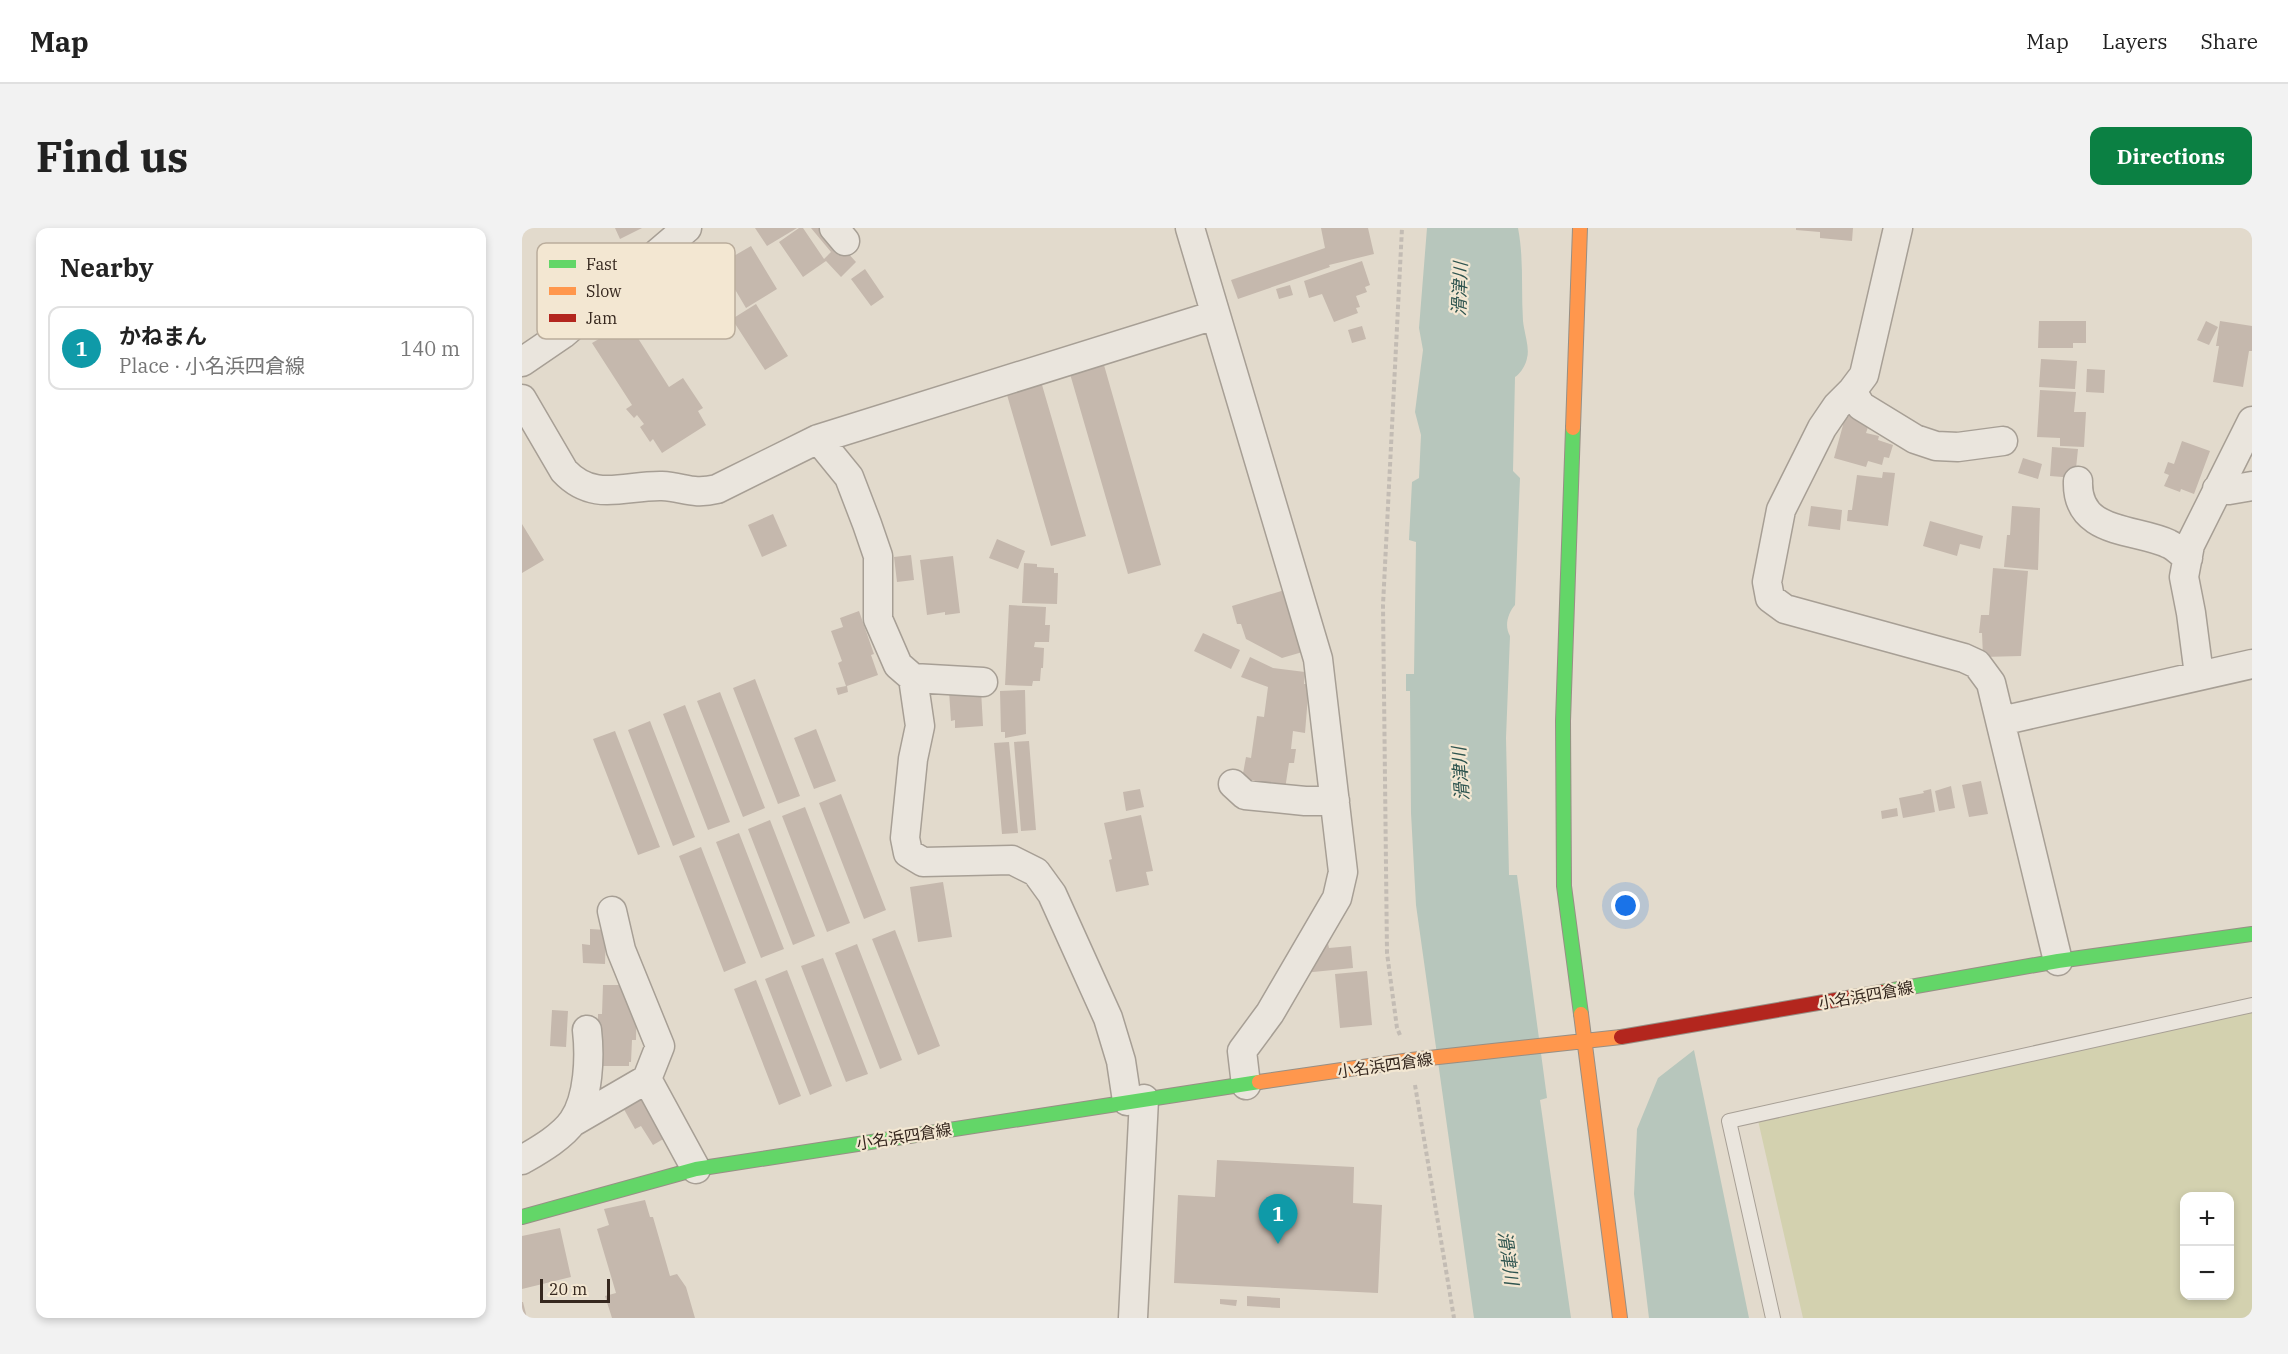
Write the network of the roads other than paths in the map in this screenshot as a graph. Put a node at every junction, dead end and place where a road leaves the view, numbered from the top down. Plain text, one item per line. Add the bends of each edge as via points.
1 (1190, 228) edge
2 (1580, 228) edge
3 (1898, 228) edge
4 (1215, 315) junction
5 (556, 339) edge
6 (522, 362) edge
7 (1852, 392) junction
8 (522, 399) edge
9 (2252, 422) edge
10 (818, 439) junction
11 (2003, 441) dead end
12 (2078, 481) dead end
13 (2252, 486) edge
14 (2217, 489) junction
15 (2187, 558) junction
16 (2252, 664) edge
17 (2199, 675) junction
18 (913, 678) junction
19 (983, 682) dead end
20 (2001, 722) junction
21 (1233, 784) dead end
22 (1335, 801) junction
23 (612, 911) dead end
24 (2252, 934) edge
25 (2058, 961) junction
26 (2252, 1005) edge
27 (587, 1030) dead end
28 (1584, 1041) junction
29 (647, 1079) junction
30 (1246, 1085) junction
31 (1135, 1100) junction
32 (573, 1122) junction
33 (522, 1160) edge
34 (696, 1169) junction
35 (522, 1217) edge
36 (1133, 1318) edge
37 (1620, 1318) edge
38 (1773, 1318) edge

1 - 4 street
2 - 28 main road via 1563,733 1564,886
3 - 7 street via 1864,375
4 - 10 street
4 - 22 street via 1318,659
5 - 6 street
7 - 11 street via 1861,406 1915,439 1936,446
7 - 20 street via 1822,428 1781,510 1767,582 1770,598 1785,609 1977,664 1991,684
8 - 10 street via 570,477 588,488 605,492 662,486 701,493 717,489
9 - 14 street
10 - 18 street via 849,477 878,556 878,619 898,664
12 - 15 street via 2083,505 2104,526 2171,545
13 - 14 street
14 - 15 street
15 - 17 street via 2184,577
16 - 17 street
17 - 20 street
18 - 19 street
18 - 31 street via 920,726 905,838 908,853 923,862 1012,860 1036,872 1052,894 1108,1018
20 - 25 street
21 - 22 street via 1245,795
22 - 30 street via 1343,872 1337,897 1270,1013 1242,1051
23 - 29 street via 621,950 660,1046
24 - 25 main road, 小名浜四倉線
25 - 28 main road, 小名浜四倉線
26 - 38 lane via 1729,1121
27 - 32 street via 587,1072 581,1107
28 - 30 main road, 小名浜四倉線 via 1416,1059
28 - 37 main road
29 - 32 street
29 - 34 street
30 - 31 main road, 小名浜四倉線
31 - 34 main road, 小名浜四倉線
31 - 36 street
32 - 33 street
34 - 35 main road, 小名浜四倉線

